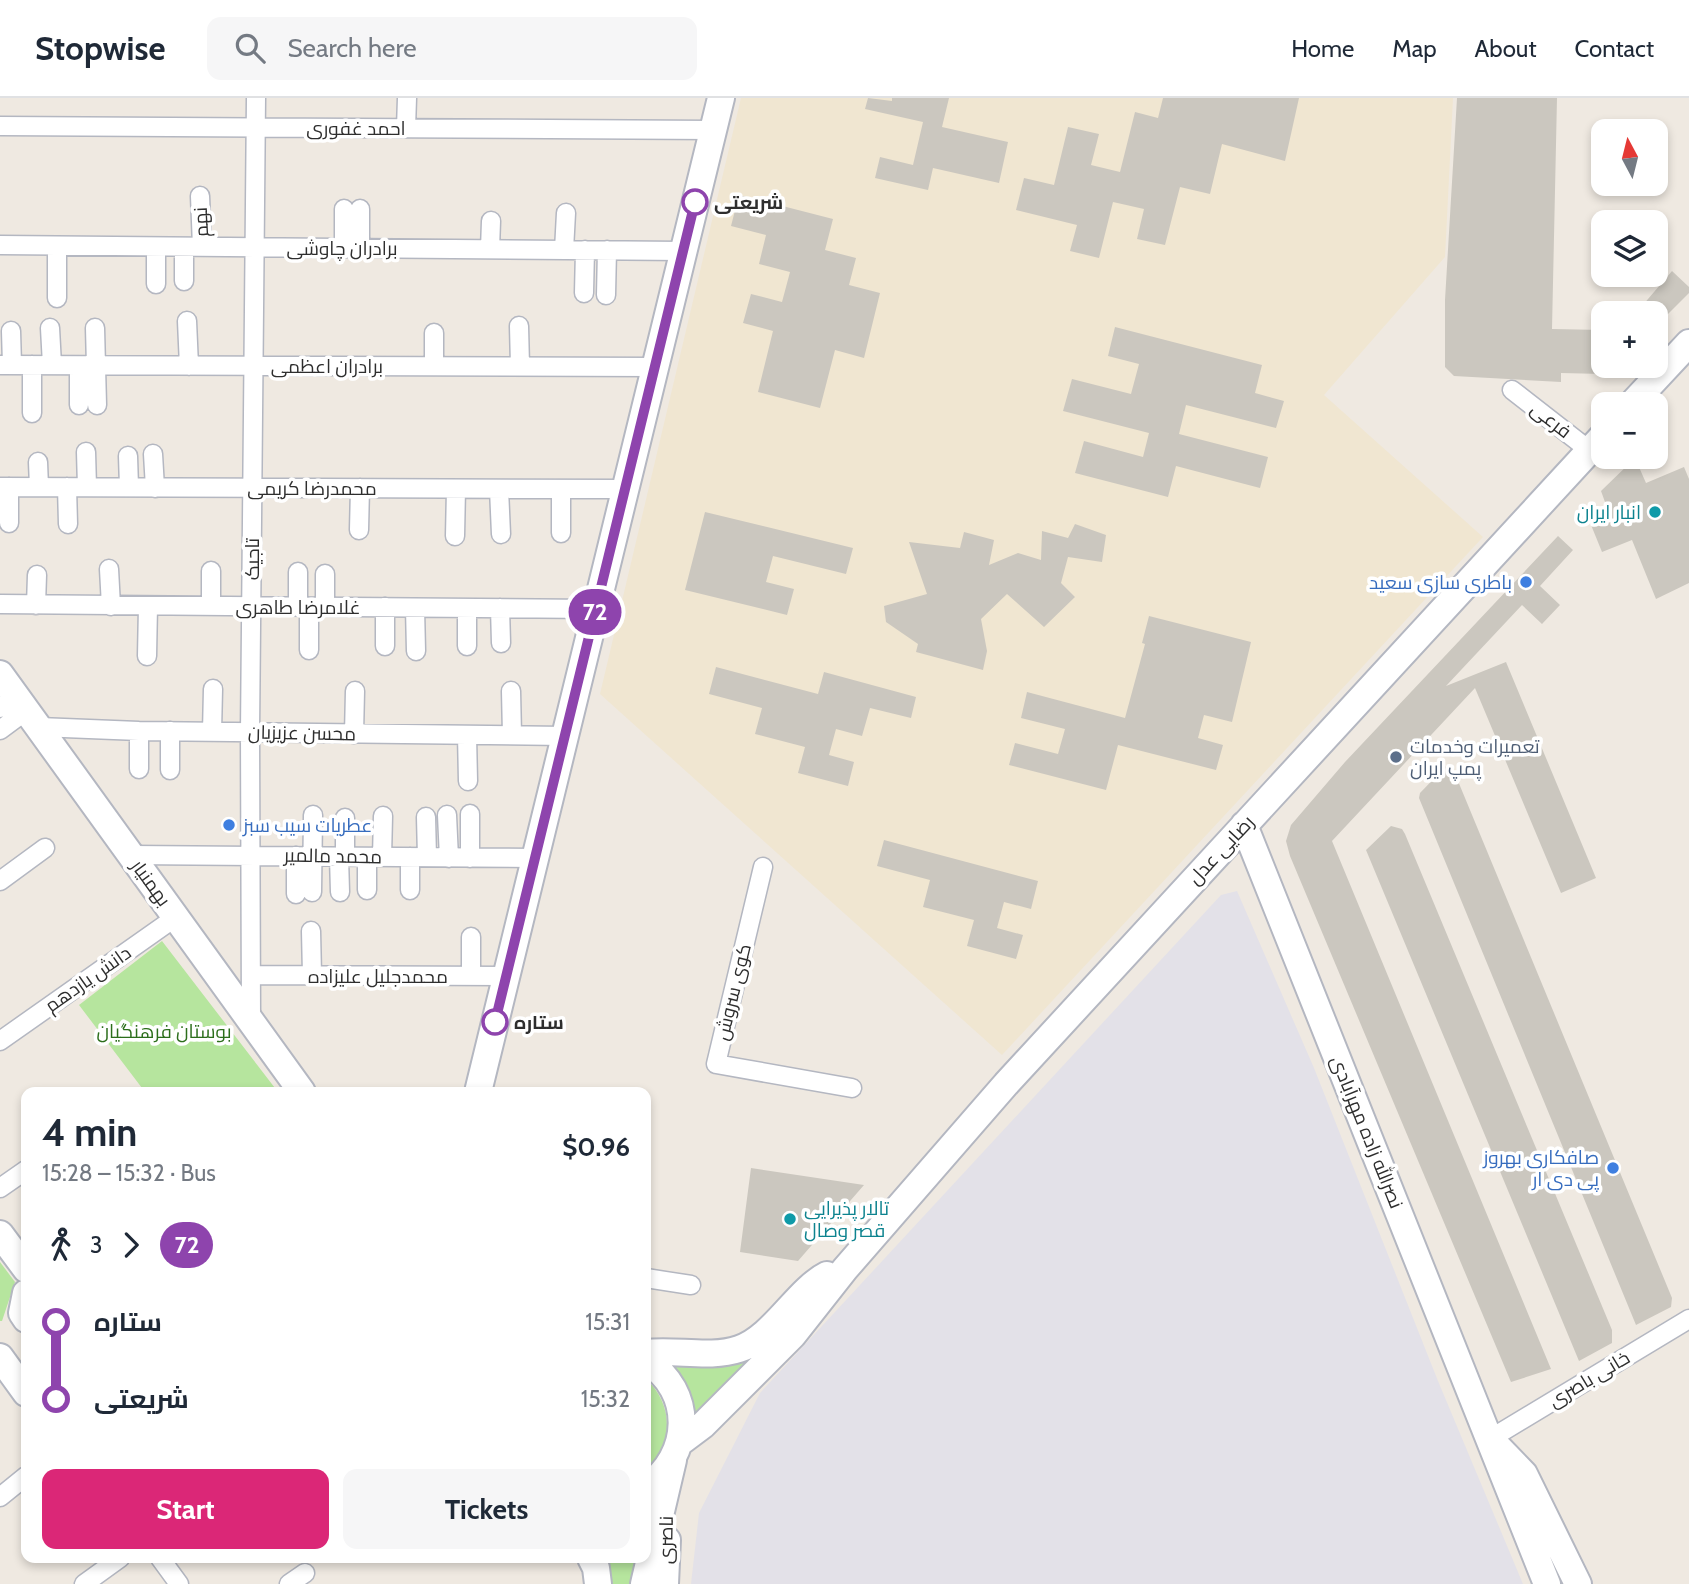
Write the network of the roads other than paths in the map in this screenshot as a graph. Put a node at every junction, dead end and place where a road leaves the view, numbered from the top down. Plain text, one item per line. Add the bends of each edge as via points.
1 (256, 98) edge
2 (407, 98) edge
3 (721, 98) edge
4 (0, 126) edge
5 (256, 127) junction
6 (406, 128) junction
7 (713, 130) junction
8 (200, 196) dead end
9 (352, 209) dead end
10 (566, 213) dead end
11 (491, 221) dead end
12 (0, 245) edge
13 (57, 246) junction
14 (156, 247) junction
15 (184, 247) junction
16 (202, 247) junction
17 (255, 247) junction
18 (352, 248) junction
19 (490, 249) junction
20 (564, 250) junction
21 (585, 250) junction
22 (607, 250) junction
23 (683, 251) junction
24 (184, 281) dead end
25 (156, 284) dead end
26 (584, 293) dead end
27 (606, 295) dead end
28 (57, 298) dead end
29 (187, 321) dead end
30 (519, 326) dead end
31 (50, 328) dead end
32 (95, 328) dead end
33 (11, 331) dead end
34 (434, 333) dead end
35 (1689, 343) edge
36 (6, 365) edge
37 (32, 365) junction
38 (52, 365) junction
39 (88, 365) junction
40 (189, 366) junction
41 (254, 366) junction
42 (434, 366) junction
43 (520, 366) junction
44 (655, 367) junction
45 (1512, 390) dead end
46 (1643, 392) edge
47 (88, 405) dead end
48 (32, 413) dead end
49 (1591, 440) edge
50 (1591, 448) edge
51 (86, 452) dead end
52 (153, 454) dead end
53 (128, 456) dead end
54 (38, 462) dead end
55 (5, 487) edge
56 (38, 487) junction
57 (67, 487) junction
58 (87, 487) junction
59 (130, 487) junction
60 (155, 488) junction
61 (253, 488) junction
62 (360, 488) junction
63 (456, 489) junction
64 (499, 489) junction
65 (561, 489) junction
66 (625, 489) junction
67 (9, 523) dead end
68 (68, 524) dead end
69 (359, 530) dead end
70 (561, 533) dead end
71 (500, 534) dead end
72 (455, 536) dead end
73 (109, 569) dead end
74 (211, 570) dead end
75 (298, 572) dead end
76 (325, 574) dead end
77 (37, 575) dead end
78 (0, 604) edge
79 (36, 605) junction
80 (111, 606) junction
81 (148, 606) junction
82 (211, 606) junction
83 (252, 607) junction
84 (310, 607) junction
85 (385, 607) junction
86 (415, 608) junction
87 (463, 608) junction
88 (500, 608) junction
89 (595, 609) junction
90 (501, 643) dead end
91 (385, 646) dead end
92 (462, 646) dead end
93 (309, 650) dead end
94 (416, 651) dead end
95 (147, 656) dead end
96 (0, 674) edge
97 (213, 689) dead end
98 (355, 691) dead end
99 (511, 691) dead end
100 (20, 710) edge
101 (0, 730) edge
102 (139, 731) junction
103 (170, 731) junction
104 (212, 732) junction
105 (250, 732) junction
106 (354, 734) junction
107 (467, 735) junction
108 (512, 735) junction
109 (565, 736) junction
110 (139, 769) dead end
111 (170, 769) dead end
112 (468, 781) dead end
113 (313, 814) dead end
114 (470, 814) dead end
115 (447, 815) dead end
116 (383, 816) dead end
117 (426, 817) dead end
118 (345, 818) dead end
119 (1244, 825) junction
120 (45, 848) dead end
121 (131, 855) junction
122 (250, 856) junction
123 (304, 856) junction
124 (342, 857) junction
125 (374, 857) junction
126 (418, 857) junction
127 (449, 858) junction
128 (470, 858) junction
129 (534, 859) junction
130 (764, 867) dead end
131 (0, 881) edge
132 (367, 890) dead end
133 (410, 890) dead end
134 (340, 892) dead end
135 (304, 893) dead end
136 (176, 917) junction
137 (311, 931) dead end
138 (471, 937) dead end
139 (251, 975) junction
140 (312, 975) junction
141 (471, 976) junction
142 (506, 976) junction
143 (251, 1020) junction
144 (0, 1041) edge
145 (298, 1087) edge
146 (479, 1087) edge
147 (852, 1088) dead end
148 (21, 1173) edge
149 (0, 1188) edge
150 (0, 1234) edge
151 (21, 1262) edge
152 (845, 1269) junction
153 (651, 1279) edge
154 (691, 1285) dead end
155 (1689, 1319) edge
156 (651, 1352) edge
157 (0, 1357) edge
158 (651, 1364) edge
159 (21, 1386) edge
160 (1490, 1439) junction
161 (676, 1451) junction
162 (21, 1480) edge
163 (656, 1491) edge
164 (0, 1497) edge
165 (651, 1530) edge
166 (113, 1563) edge
167 (164, 1563) edge
168 (594, 1563) edge
169 (647, 1563) edge
170 (304, 1573) dead end
171 (84, 1584) edge
172 (179, 1584) edge
173 (289, 1584) edge
174 (598, 1584) edge
175 (644, 1584) edge
176 (665, 1584) edge
177 (1546, 1584) edge
178 (1578, 1584) edge

1 - 5 street, تاجیک
2 - 6 street
3 - 7 main road
4 - 5 street, احمد غفوری
5 - 6 street, احمد غفوری
5 - 17 street, تاجیک
6 - 7 street, احمد غفوری
7 - 23 main road
8 - 16 street, نهم
9 - 18 street
10 - 20 street
11 - 19 street
12 - 13 street, برادران چاوشی
13 - 14 street, برادران چاوشی
13 - 28 street
14 - 15 street, برادران چاوشی
14 - 25 street
15 - 16 street, برادران چاوشی
15 - 24 street
16 - 17 street, برادران چاوشی
17 - 18 street, برادران چاوشی
17 - 41 street, تاجیک
18 - 19 street, برادران چاوشی
19 - 20 street, برادران چاوشی
20 - 21 street, برادران چاوشی
21 - 22 street, برادران چاوشی
21 - 26 street
22 - 23 street, برادران چاوشی
22 - 27 street
23 - 44 main road
29 - 40 street
30 - 43 street
31 - 38 street
32 - 39 street
33 - 36 street
34 - 42 street
35 - 46 main road
36 - 37 street, برادران اعظمی
37 - 38 street, برادران اعظمی
37 - 48 street
38 - 39 street, برادران اعظمی
39 - 40 street, برادران اعظمی
39 - 47 street
40 - 41 street, برادران اعظمی
41 - 42 street, برادران اعظمی
41 - 61 street, تاجیک
42 - 43 street, برادران اعظمی
43 - 44 street, برادران اعظمی
44 - 66 main road
45 - 49 street, فرعی
50 - 119 main road, رضایی عدل
51 - 58 street
52 - 60 street
53 - 59 street
54 - 56 street
55 - 56 street, محمدرضا کریمی
55 - 67 street
56 - 57 street, محمدرضا کریمی
57 - 58 street, محمدرضا کریمی
57 - 68 street
58 - 59 street, محمدرضا کریمی
59 - 60 street, محمدرضا کریمی
60 - 61 street, محمدرضا کریمی
61 - 62 street, محمدرضا کریمی
61 - 83 street, تاجیک
62 - 63 street, محمدرضا کریمی
62 - 69 street
63 - 64 street, محمدرضا کریمی
63 - 72 street
64 - 65 street, محمدرضا کریمی
64 - 71 street
65 - 66 street, محمدرضا کریمی
65 - 70 street
66 - 89 main road
73 - 80 street
74 - 82 street
75 - 84 street
76 - 84 street
77 - 79 street
78 - 79 street, غلامرضا طاهری
79 - 80 street, غلامرضا طاهری
80 - 81 street, غلامرضا طاهری
81 - 82 street, غلامرضا طاهری
81 - 95 street
82 - 83 street, غلامرضا طاهری
83 - 84 street, غلامرضا طاهری
83 - 105 street, تاجیک
84 - 85 street, غلامرضا طاهری
84 - 93 street
85 - 86 street, غلامرضا طاهری
85 - 91 street
86 - 87 street, غلامرضا طاهری
86 - 94 street
87 - 88 street, غلامرضا طاهری
87 - 92 street
88 - 89 street, غلامرضا طاهری
88 - 90 street
89 - 109 main road
96 - 100 main road, بهمنیار
97 - 104 street
98 - 106 street
99 - 108 street
100 - 101 street
100 - 102 street, محسن عزیزیان
100 - 121 main road, بهمنیار
102 - 103 street, محسن عزیزیان
102 - 110 street
103 - 104 street, محسن عزیزیان
103 - 111 street
104 - 105 street, محسن عزیزیان
105 - 106 street, محسن عزیزیان
105 - 122 street, تاجیک
106 - 107 street, محسن عزیزیان
107 - 108 street, محسن عزیزیان
107 - 112 street
108 - 109 street, محسن عزیزیان
109 - 129 main road
113 - 123 street
114 - 128 street
115 - 127 street
116 - 125 street
117 - 126 street
118 - 124 street
119 - 152 main road, رضایی عدل via 1006,1084
119 - 160 main road, نصرالله زاده مهرآبادی
120 - 131 street
121 - 122 street, محمد مالمیر
121 - 136 main road, بهمنیار
122 - 123 street, محمد مالمیر
122 - 139 street, تاجیک
123 - 124 street, محمد مالمیر
123 - 135 street
124 - 125 street, محمد مالمیر
124 - 134 street
125 - 126 street, محمد مالمیر
125 - 132 street
126 - 127 street, محمد مالمیر
126 - 133 street
127 - 128 street, محمد مالمیر
128 - 129 street, محمد مالمیر
129 - 142 main road
130 - 147 street, کوی سروش via 716,1065
136 - 143 main road, بهمنیار
136 - 144 street, دانش یازدهم
137 - 140 street
138 - 141 street
139 - 140 street, محمدجلیل علیزاده
139 - 143 street, تاجیک
140 - 141 street, محمدجلیل علیزاده
141 - 142 street, محمدجلیل علیزاده
142 - 146 main road
143 - 145 main road, بهمنیار
148 - 149 street
150 - 151 main road
152 - 156 main road via 823,1276 758,1338 739,1349
152 - 161 main road, رضایی عدل via 793,1335
153 - 154 street
155 - 160 street, خانی باصری
157 - 159 main road
158 - 161 main road via 673,1387 681,1410
160 - 177 main road, نصرالله زاده مهرآبادی
160 - 178 main road, نصرالله زاده مهرآبادی via 1524,1474
161 - 163 main road, رضایی عدل
162 - 164 street
163 - 165 main road
163 - 176 main road, ناصری
166 - 171 street
167 - 172 street
168 - 174 main road
169 - 175 main road
170 - 173 street

